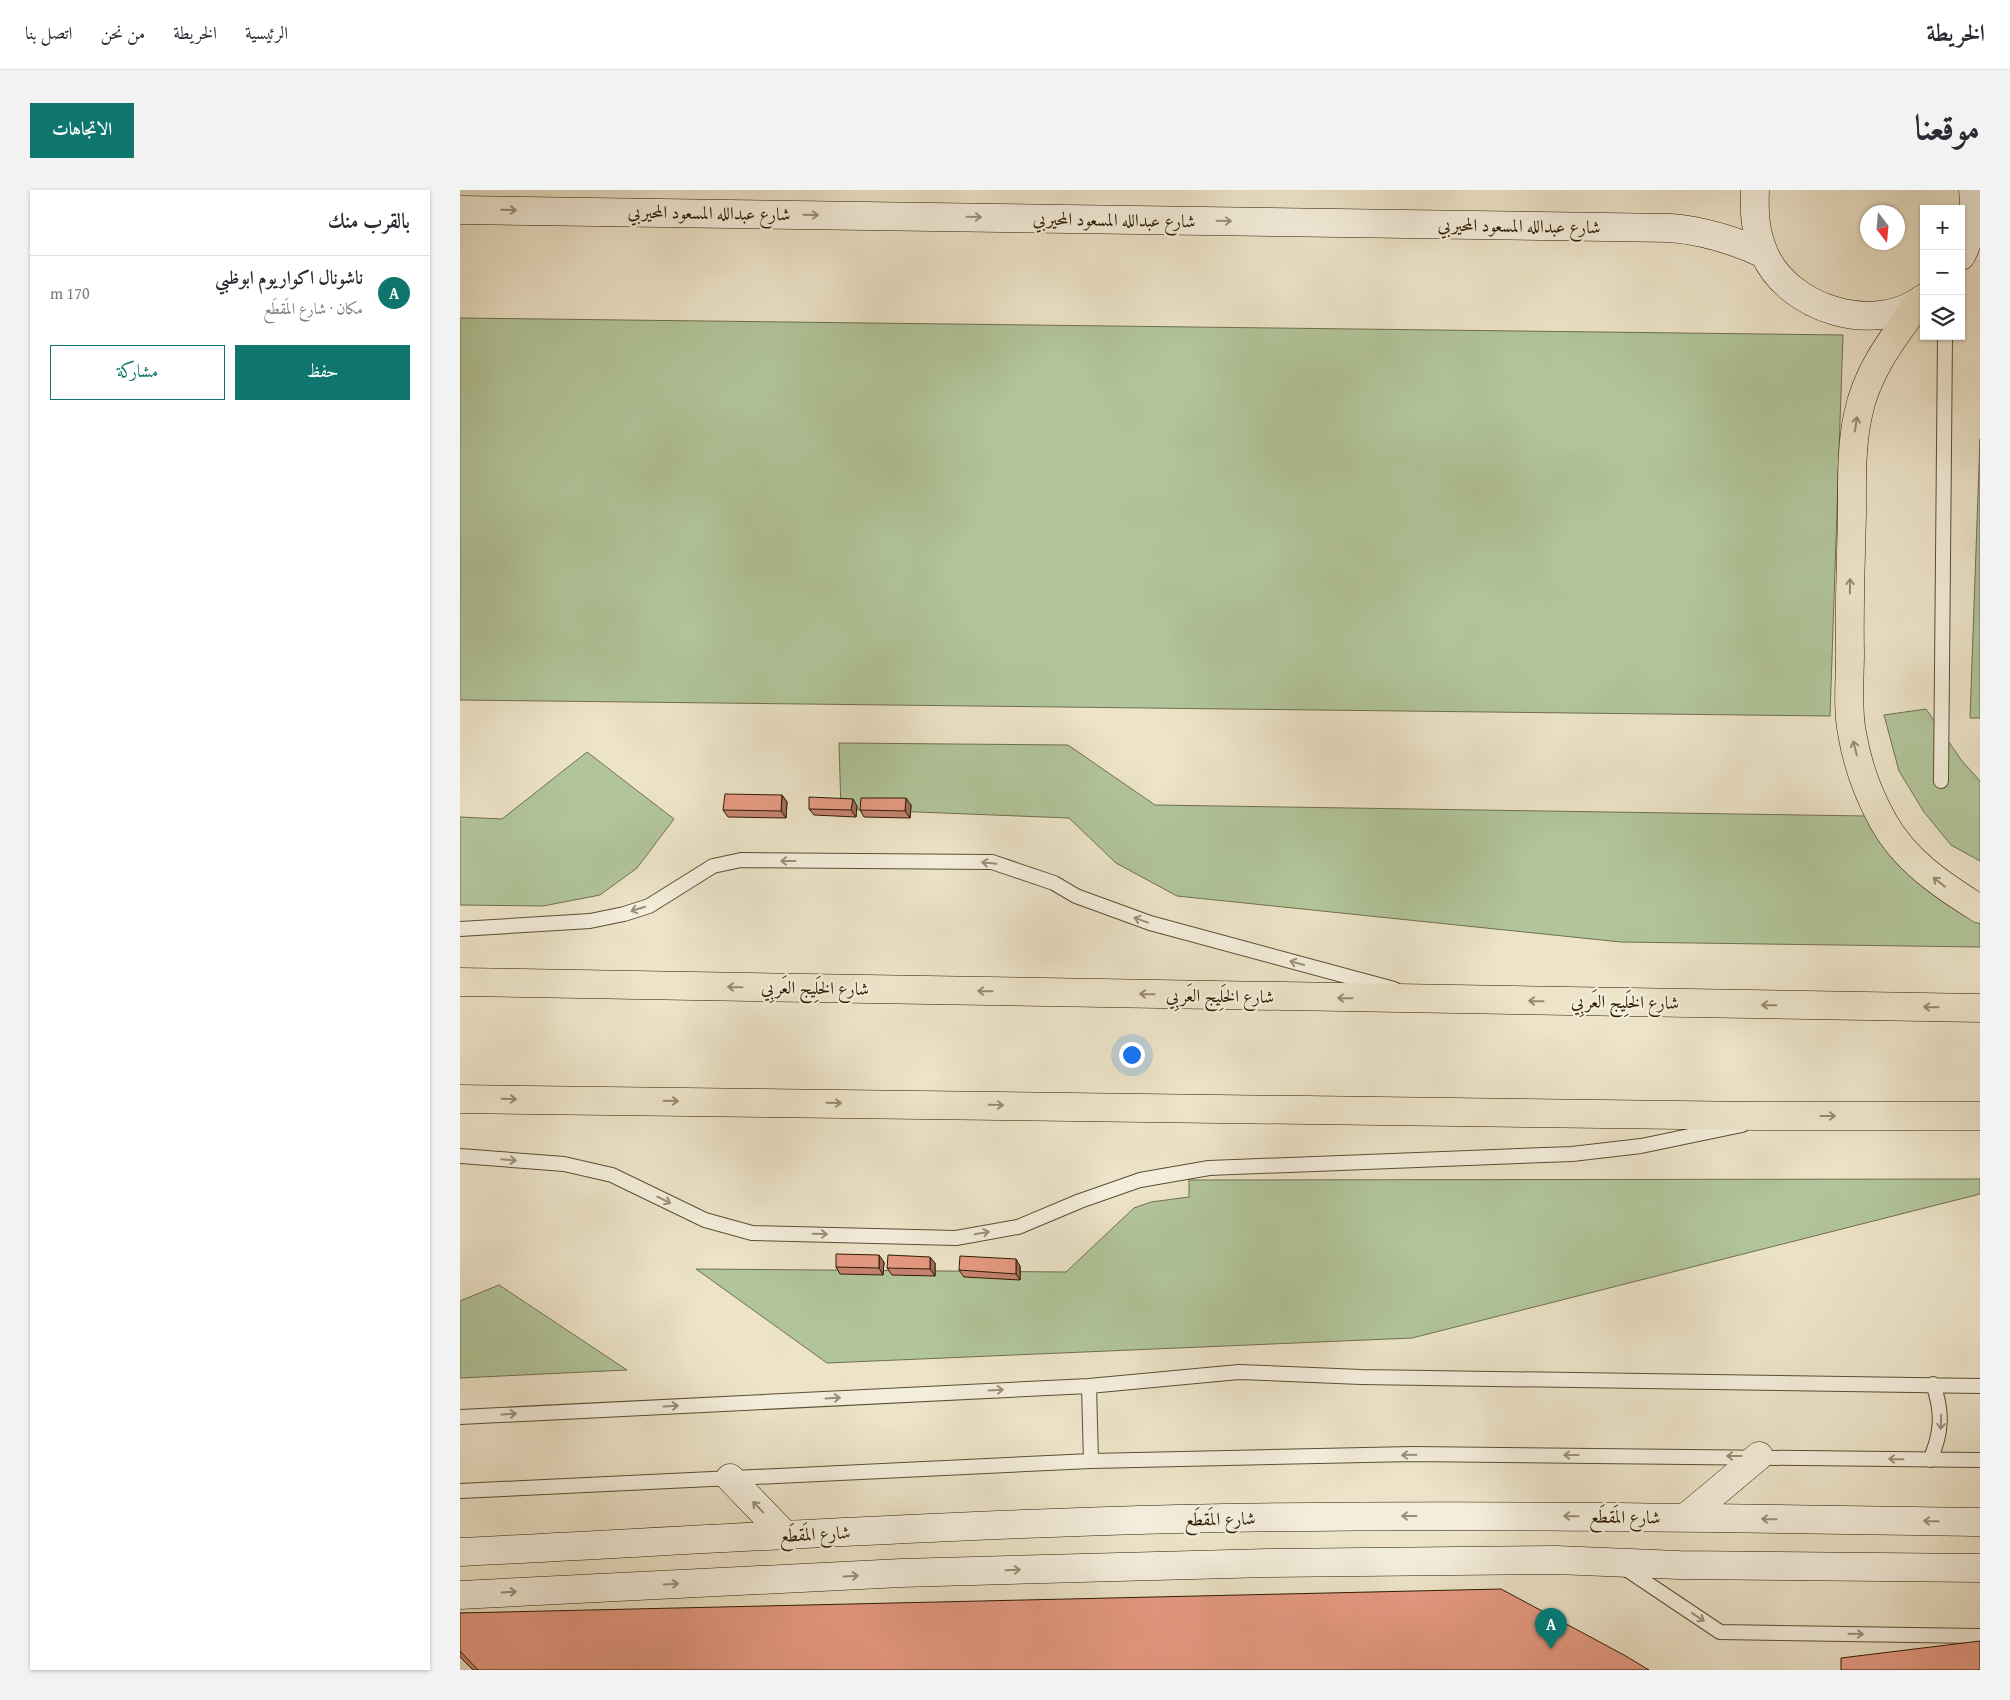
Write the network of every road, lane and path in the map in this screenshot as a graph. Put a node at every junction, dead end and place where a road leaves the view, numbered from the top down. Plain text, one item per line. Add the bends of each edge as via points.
1 (1755, 190) edge
2 (1973, 190) edge
3 (460, 210) edge
4 (1964, 250) edge
5 (1764, 254) junction
6 (1980, 256) edge
7 (1965, 263) edge
8 (1920, 300) edge
9 (1920, 302) edge
10 (1945, 340) edge
11 (1941, 781) dead end
12 (1980, 909) edge
13 (460, 929) edge
14 (460, 982) edge
15 (1429, 999) junction
16 (1980, 1008) edge
17 (460, 1099) edge
18 (1779, 1116) junction
19 (1980, 1116) edge
20 (460, 1156) edge
21 (1933, 1384) junction
22 (1089, 1386) junction
23 (1980, 1386) edge
24 (460, 1417) edge
25 (1759, 1456) junction
26 (1930, 1460) junction
27 (1980, 1460) edge
28 (1091, 1461) junction
29 (730, 1478) junction
30 (460, 1491) edge
31 (1686, 1518) junction
32 (1980, 1522) edge
33 (796, 1535) junction
34 (460, 1552) edge
35 (1615, 1561) junction
36 (1980, 1568) edge
37 (808, 1578) junction
38 (460, 1595) edge
39 (1980, 1636) edge

1 - 5 street via 1754,219
2 - 4 street via 1975,206 1970,239
3 -> 5 street, شارع عبدالله المسعود المحيربي via 1671,228 1708,233
5 - 8 street via 1781,279 1804,299 1832,311 1870,315 1892,312
6 - 7 street
12 -> 9 highway via 1940,884 1899,844 1883,822 1859,762 1851,730 1849,620 1853,448 1858,415 1867,384 1881,354
10 - 11 lane
15 -> 13 lane via 1150,923 1076,896 1054,882 992,862 741,860 713,866 649,906 624,914 590,921
15 -> 14 highway, شارع الخَلِيج العَربِي
16 -> 15 highway, شارع الخَلِيج العَربِي
17 -> 18 highway
18 -> 19 highway
20 -> 18 lane via 564,1164 612,1175 705,1220 752,1233 956,1238 1018,1227 1140,1180 1209,1168 1572,1154 1641,1146
21 - 22 lane via 1361,1378 1239,1372
21 - 23 lane
21 -> 26 lane via 1941,1423
24 -> 22 lane
22 - 28 lane
26 -> 25 lane
25 -> 28 lane via 1413,1454
25 - 31 street
26 - 27 lane
28 - 29 lane
29 - 30 lane
33 -> 29 street
32 -> 31 street, شارع المَقطَع
31 -> 33 street, شارع المَقطَع via 1176,1519
33 - 34 street, شارع المَقطَع
33 - 37 street
35 - 36 street via 1679,1565
37 -> 35 street via 1258,1563
35 -> 39 lane via 1720,1632
38 -> 37 street

